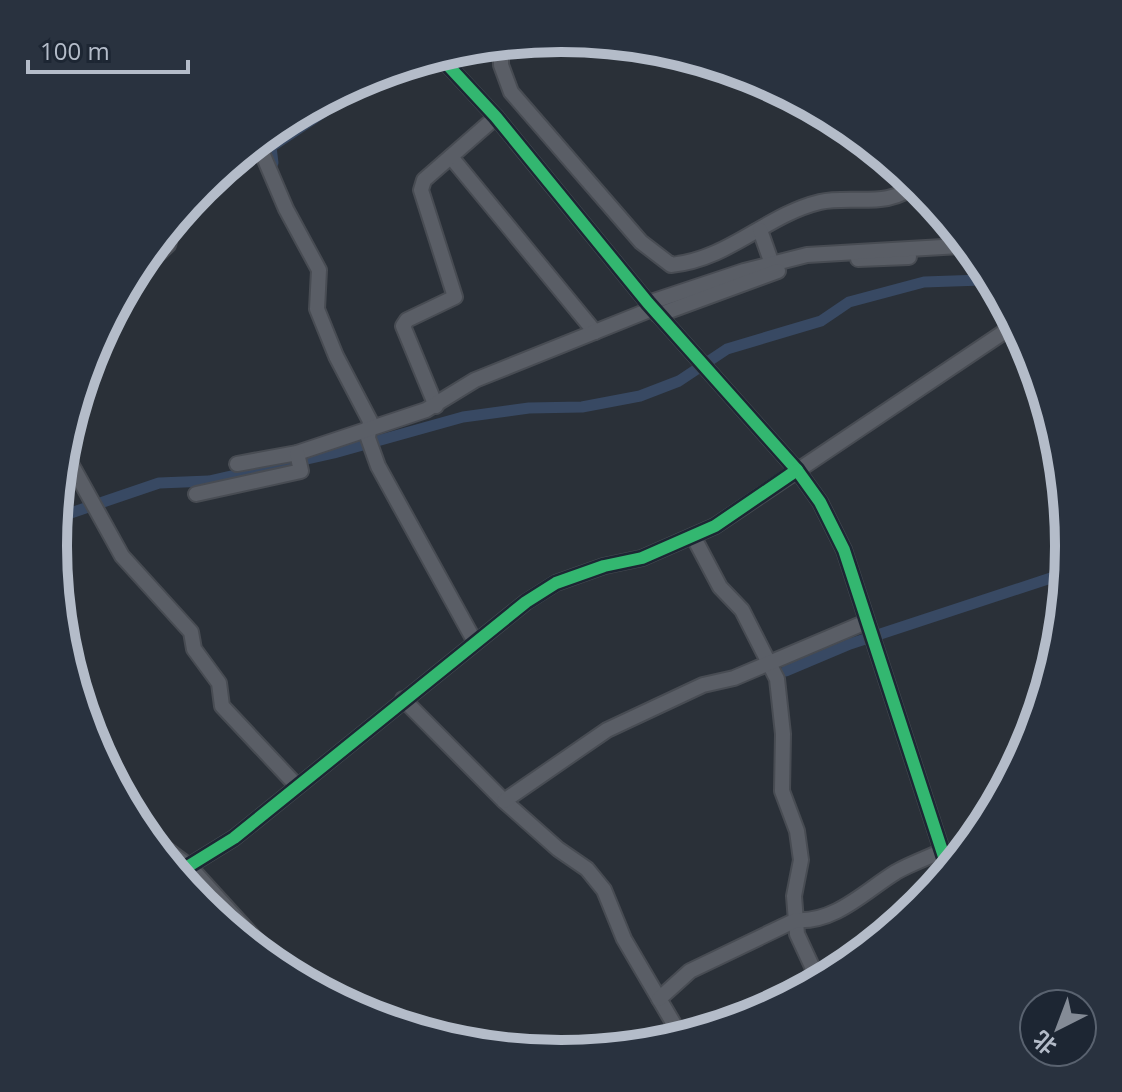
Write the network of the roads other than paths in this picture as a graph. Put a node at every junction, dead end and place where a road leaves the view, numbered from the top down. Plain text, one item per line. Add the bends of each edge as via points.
1 (501, 57) edge
2 (448, 66) edge
3 (496, 117) junction
4 (262, 153) edge
5 (451, 157) junction
6 (904, 192) edge
7 (760, 230) junction
8 (954, 246) edge
9 (960, 255) edge
10 (772, 264) junction
11 (653, 309) junction
12 (1005, 331) edge
13 (595, 332) junction
14 (436, 406) junction
15 (368, 434) junction
16 (297, 454) junction
17 (237, 464) dead end
18 (73, 468) edge
19 (797, 470) junction
20 (196, 494) dead end
21 (693, 536) junction
22 (867, 622) junction
23 (475, 642) junction
24 (769, 663) junction
25 (403, 699) junction
26 (297, 786) junction
27 (504, 801) junction
28 (944, 858) edge
29 (186, 868) edge
30 (796, 920) junction
31 (814, 970) edge
32 (659, 999) junction
33 (675, 1026) edge

1 - 7 street via 511,92 658,258 671,265 686,263 741,243
2 - 3 street
3 - 5 street
3 - 11 street
4 - 15 street via 319,270 317,309 370,421
5 - 13 street
5 - 14 street via 424,180 421,190 455,297 403,326
6 - 7 street via 818,202
7 - 10 street
8 - 10 street via 840,251
9 - 11 street via 808,265
10 - 11 street
11 - 13 street
11 - 19 street
12 - 19 street
13 - 14 street via 475,380
14 - 15 street
15 - 16 street
15 - 23 street via 439,583
16 - 17 street
16 - 20 street via 301,471
18 - 26 street via 122,556 191,632 194,649 219,683 222,706
19 - 21 street
19 - 22 street via 844,550
21 - 23 street via 642,558 556,583
21 - 24 street via 720,587 742,610
22 - 24 street
22 - 28 street
23 - 25 street
24 - 27 street via 703,685 607,730
24 - 30 street via 780,703 782,791 801,860
25 - 26 street
25 - 27 street
26 - 29 street via 234,838
27 - 32 street via 587,869 604,890 624,939
28 - 30 street via 899,871 837,911
30 - 31 street
30 - 32 street via 690,971
32 - 33 street

